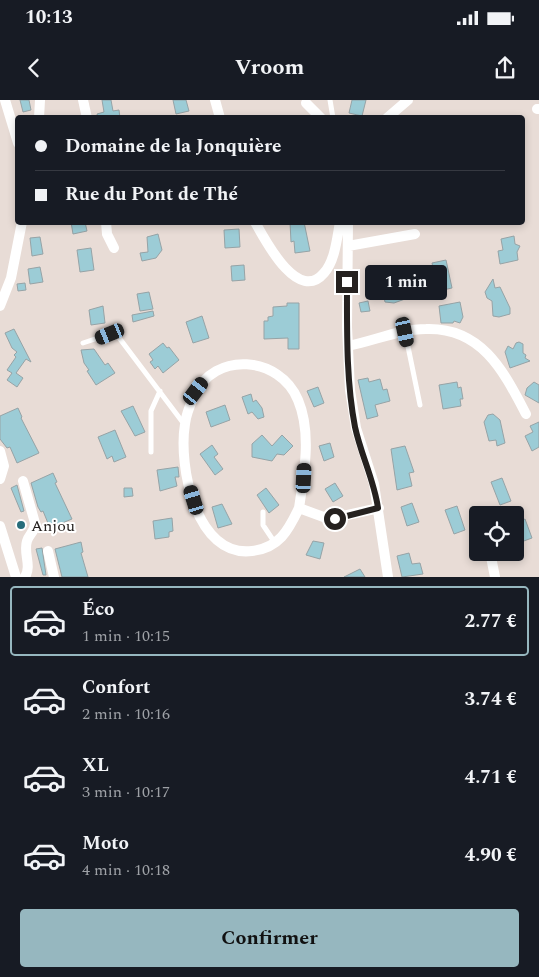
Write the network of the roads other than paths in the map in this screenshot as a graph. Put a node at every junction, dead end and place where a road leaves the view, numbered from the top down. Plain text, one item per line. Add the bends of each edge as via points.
1 (5, 100) edge
2 (40, 100) edge
3 (83, 100) edge
4 (215, 100) edge
5 (330, 100) edge
6 (403, 102) edge
7 (306, 103) dead end
8 (39, 115) edge
9 (86, 115) edge
10 (219, 115) edge
11 (318, 115) edge
12 (332, 115) edge
13 (390, 115) edge
14 (15, 133) edge
15 (21, 225) edge
16 (106, 225) edge
17 (257, 225) edge
18 (339, 225) edge
19 (348, 225) edge
20 (415, 234) dead end
21 (348, 246) junction
22 (114, 248) dead end
23 (0, 306) edge
24 (405, 332) junction
25 (83, 343) dead end
26 (348, 346) junction
27 (160, 391) junction
28 (420, 405) dead end
29 (526, 414) dead end
30 (184, 424) junction
31 (0, 451) edge
32 (151, 452) dead end
33 (0, 479) edge
34 (23, 481) dead end
35 (299, 508) junction
36 (378, 508) junction
37 (263, 512) dead end
38 (0, 526) edge
39 (275, 544) junction
40 (48, 551) dead end
41 (492, 561) edge
42 (16, 577) edge
43 (25, 577) edge
44 (54, 577) edge
45 (388, 577) edge
46 (495, 577) edge

1 - 14 street
2 - 8 street
3 - 9 street
4 - 10 street
5 - 12 lane
6 - 13 street
7 - 11 street
15 - 23 street via 11,278
16 - 22 street
17 - 18 street via 282,266 306,281 317,279 324,273 332,259
19 - 21 street
20 - 21 street
21 - 26 street
24 - 26 street
24 - 28 lane
24 - 29 street via 442,330 479,344 500,367
25 - 27 lane via 117,334
26 - 36 street via 356,428 374,484
27 - 30 lane
27 - 32 lane via 151,411
30 - 35 street via 196,391 218,370 246,363 282,376 298,398 304,425 304,478
30 - 39 street via 184,458 205,528 223,546 235,551 260,550
31 - 33 street via 4,466
34 - 43 street via 35,524 35,530 26,542 28,572
35 - 36 street via 329,519
35 - 39 street via 286,534
36 - 45 street
37 - 39 lane via 263,525
38 - 42 street
40 - 44 street
41 - 46 street

